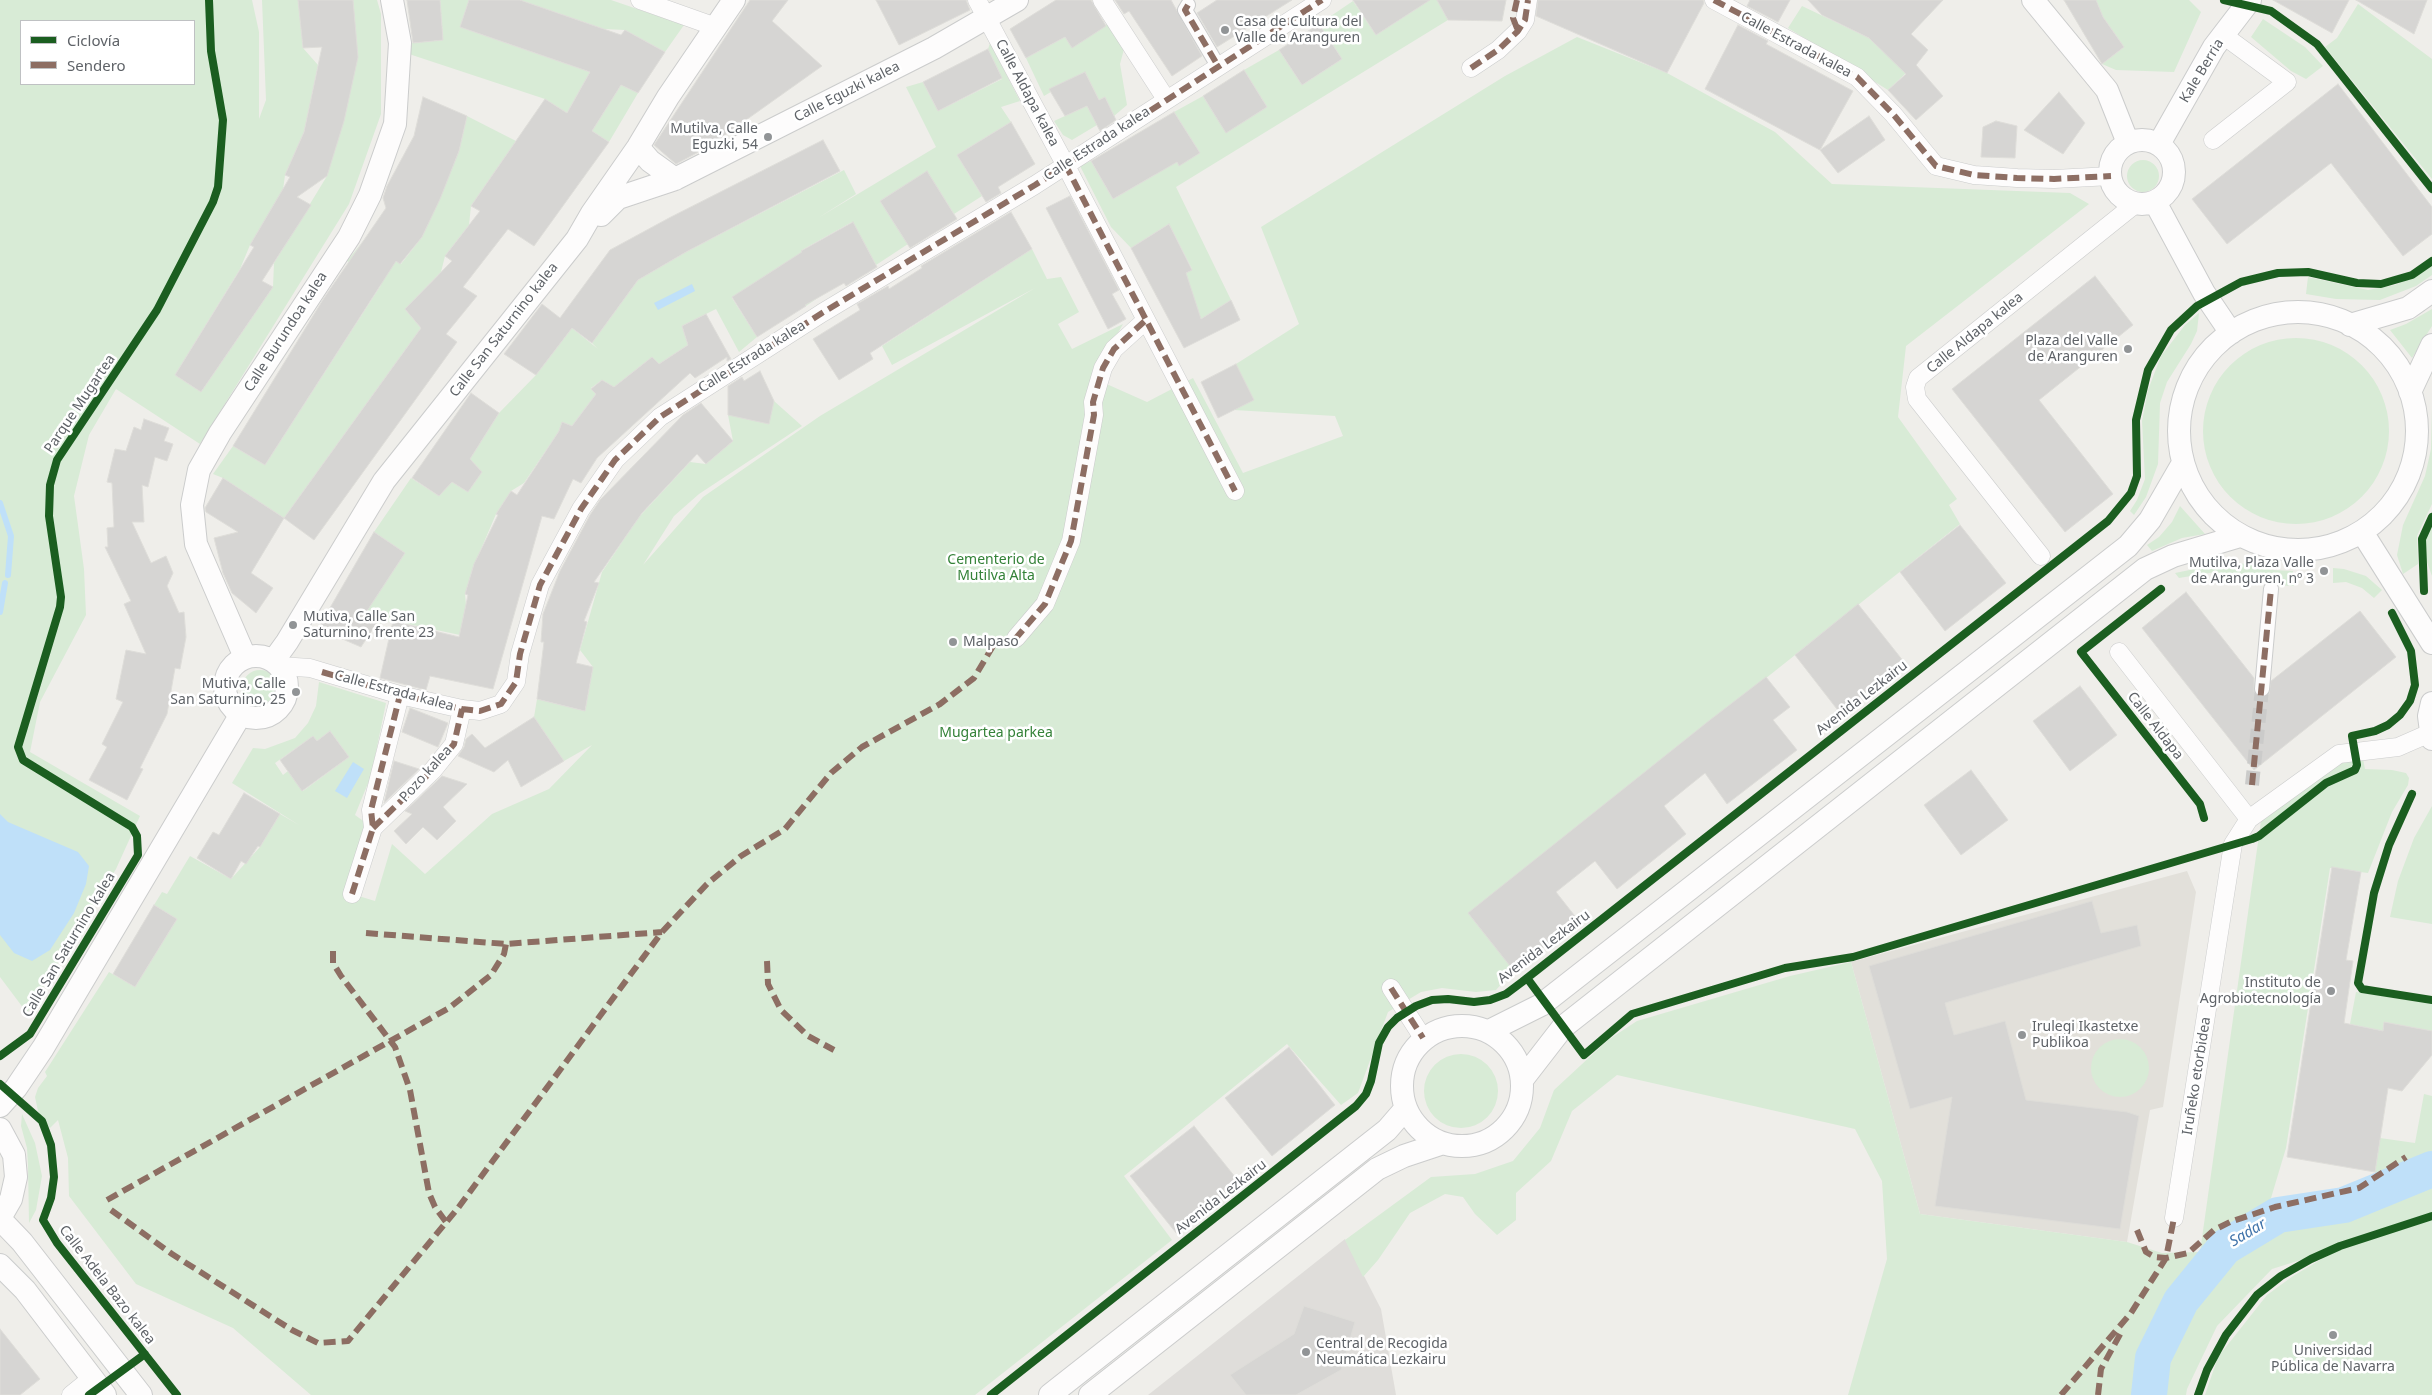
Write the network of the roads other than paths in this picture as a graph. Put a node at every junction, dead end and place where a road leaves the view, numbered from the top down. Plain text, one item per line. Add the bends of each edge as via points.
1 (392, 0) edge
2 (640, 0) edge
3 (734, 0) edge
4 (1017, 0) edge
5 (1102, 0) edge
6 (1322, 0) edge
7 (1517, 0) edge
8 (1528, 0) edge
9 (1714, 0) edge
10 (2033, 0) edge
11 (2250, 0) edge
12 (1188, 5) dead end
13 (982, 9) edge
14 (716, 27) junction
15 (1518, 31) junction
16 (2224, 34) junction
17 (1218, 66) junction
18 (1471, 68) dead end
19 (1166, 99) junction
20 (2213, 140) dead end
21 (2128, 143) junction
22 (2159, 144) junction
23 (638, 147) junction
24 (1065, 164) junction
25 (2111, 176) junction
26 (675, 179) junction
27 (2145, 203) junction
28 (577, 239) junction
29 (2432, 291) edge
30 (1146, 320) junction
31 (2350, 324) junction
32 (2231, 333) junction
33 (2432, 345) edge
34 (2410, 392) junction
35 (2183, 463) junction
36 (1235, 491) dead end
37 (2362, 532) junction
38 (2240, 536) junction
39 (2041, 556) dead end
40 (2272, 589) dead end
41 (1016, 638) dead end
42 (2432, 643) edge
43 (2119, 652) dead end
44 (245, 657) junction
45 (277, 663) junction
46 (2262, 689) tunnel mouth
47 (400, 695) junction
48 (2432, 703) edge
49 (462, 709) junction
50 (241, 714) junction
51 (2431, 736) edge
52 (2249, 819) junction
53 (373, 828) junction
54 (352, 894) dead end
55 (1391, 988) dead end
56 (1489, 1031) junction
57 (1424, 1038) junction
58 (1522, 1080) junction
59 (0, 1106) edge
60 (1406, 1108) junction
61 (0, 1129) edge
62 (1440, 1144) junction
63 (0, 1218) edge
64 (2174, 1218) dead end
65 (0, 1266) edge
66 (99, 1387) edge
67 (71, 1395) edge
68 (141, 1395) edge
69 (1050, 1395) edge
70 (1090, 1395) edge

1 - 44 street, Calle Burundoa kalea via 400,44 395,124 370,194 349,237 199,470 192,505 196,544
2 - 14 street
3 - 14 street, Calle San Saturnino kalea
4 - 13 street, Calle Eguzki kalea
5 - 19 street
6 - 17 street, Calle Estrada kalea
7 - 15 street via 1514,18
8 - 15 street
9 - 25 street, Calle Estrada kalea via 1857,77 1936,166 1974,175 2018,178
10 - 21 street via 2107,90
11 - 16 street, Kale Berria
12 - 17 street via 1185,10
13 - 24 street, Calle Aldapa kalea
13 - 26 street, Calle Eguzki kalea via 934,48
14 - 23 street, Calle San Saturnino kalea
15 - 18 street via 1498,50
16 - 20 street via 2287,82
16 - 22 street, Kale Berria
17 - 19 street, Calle Estrada kalea
19 - 24 street, Calle Estrada kalea
21 - 22 street via 2139,140
21 - 25 street via 2114,157
22 - 27 street via 2172,159 2174,179 2164,196
23 - 26 street via 650,161
23 - 28 street, Calle San Saturnino kalea
24 - 30 street, Calle Aldapa kalea
24 - 49 street, Calle Estrada kalea via 660,417 615,460 581,508 540,585 520,654 516,682 501,704 480,710
25 - 27 street via 2117,192
26 - 28 street, Calle Eguzki kalea via 618,198
27 - 32 street
27 - 39 street, Calle Aldapa kalea via 1918,378 1915,388 1917,399
28 - 45 street, Calle San Saturnino kalea via 384,481
29 - 31 street via 2408,308
30 - 36 street, Calle Aldapa kalea
30 - 41 street via 1114,349 1104,368 1093,402 1094,415 1071,541 1045,604
31 - 32 street via 2321,314 2290,312 2259,318
31 - 34 street via 2376,341 2396,364
32 - 35 street via 2204,358 2186,390 2178,426
33 - 34 street
34 - 37 street via 2416,431 2414,455 2404,485 2386,512
35 - 38 street via 2195,492 2215,518
35 - 56 street via 2150,520 2128,546 1545,1002
37 - 38 street via 2333,546 2302,551 2270,548
37 - 42 street
38 - 58 street via 2173,556 2145,569 1563,1027
40 - 46 street
43 - 52 street, Calle Aldapa
44 - 45 street via 265,656
44 - 50 street via 230,670 225,689 233,708
45 - 47 street, Calle Estrada kalea via 310,668
45 - 50 street via 288,684 284,703 269,716 250,718
47 - 49 street, Calle Estrada kalea
47 - 53 street via 371,810
48 - 51 street via 2428,716
49 - 53 street, Pozo kalea via 454,744 433,770
50 - 59 street via 43,1048
51 - 52 street via 2398,746 2340,754
52 - 64 street, Iruñeko etorbidea via 2233,844
53 - 54 street
55 - 57 street
56 - 57 street via 1472,1026 1454,1026
56 - 58 street via 1505,1043 1517,1060
57 - 60 street via 1410,1055 1404,1072 1402,1090
58 - 62 street via 1522,1098 1515,1116 1504,1130 1470,1146
60 - 62 street via 1423,1131
60 - 69 street via 1387,1130
61 - 63 street via 14,1155 16,1177 11,1199
62 - 70 street via 1377,1169
63 - 68 street
65 - 66 street via 25,1290
66 - 67 street

